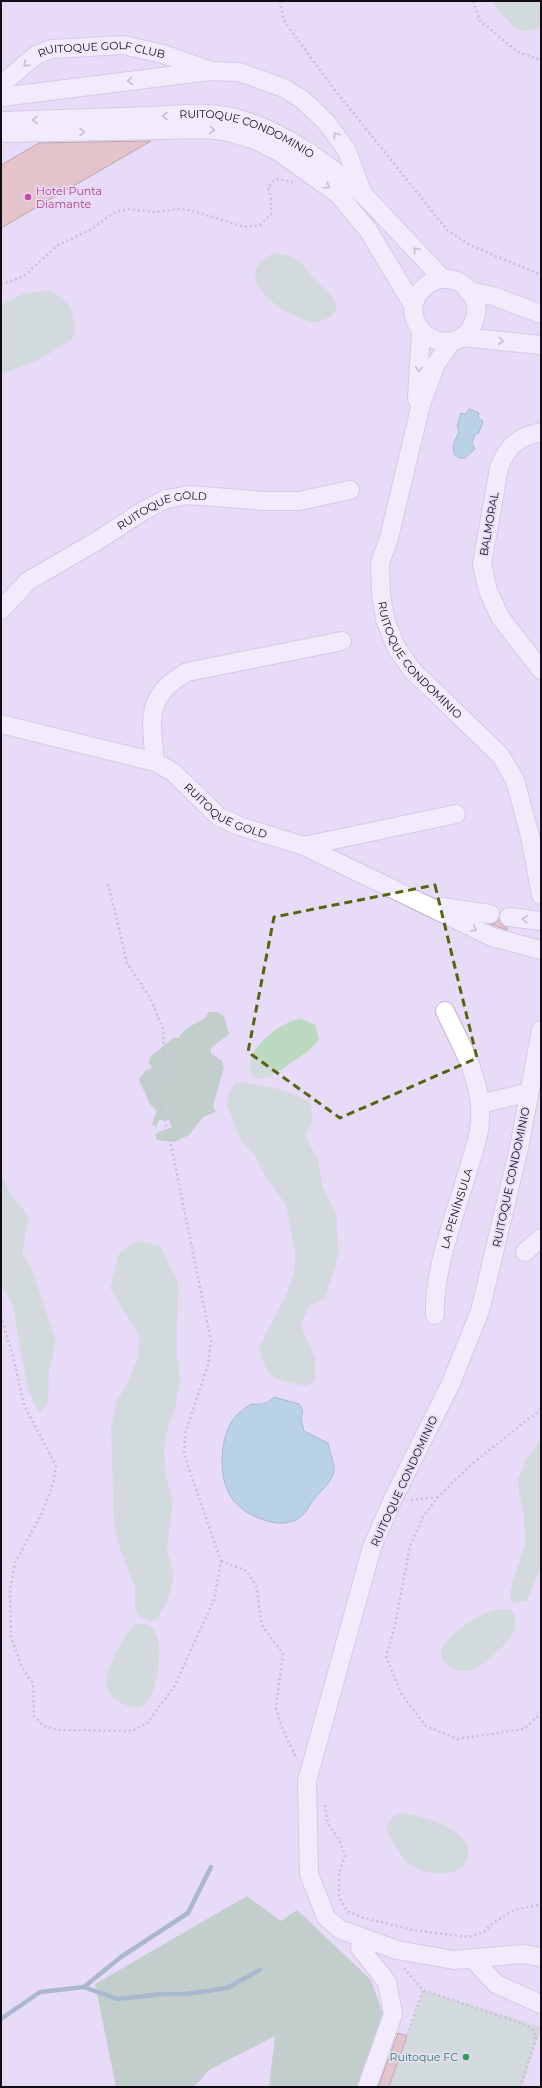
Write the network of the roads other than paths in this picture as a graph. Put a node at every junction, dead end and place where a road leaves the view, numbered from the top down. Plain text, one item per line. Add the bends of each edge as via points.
1 (210, 71) junction
2 (1, 85) edge
3 (1, 97) edge
4 (1, 120) edge
5 (1, 133) edge
6 (364, 195) junction
7 (443, 279) junction
8 (468, 291) junction
9 (413, 305) junction
10 (541, 314) edge
11 (421, 332) junction
12 (457, 339) junction
13 (541, 345) edge
14 (421, 404) junction
15 (541, 432) edge
16 (350, 490) dead end
17 (1, 610) edge
18 (342, 641) dead end
19 (541, 670) edge
20 (1, 724) edge
21 (155, 762) junction
22 (456, 814) dead end
23 (536, 835) edge
24 (304, 846) junction
25 (538, 860) edge
26 (541, 895) edge
27 (427, 905) junction
28 (490, 914) dead end
29 (509, 917) dead end
30 (541, 922) edge
31 (541, 950) edge
32 (445, 1011) dead end
33 (541, 1030) edge
34 (530, 1092) junction
35 (480, 1104) junction
36 (541, 1238) edge
37 (525, 1252) dead end
38 (435, 1316) dead end
39 (362, 1938) junction
40 (541, 1958) edge
41 (473, 1959) junction
42 (541, 2004) edge
43 (367, 2087) edge

1 -> 2 street, RUITOQUE GOLF CLUB via 163,54 123,45 51,49 36,55
1 -> 3 street, RUITOQUE GOLF CLUB
6 -> 1 street, RUITOQUE GOLF CLUB via 347,150 328,124 303,100 284,88 239,72
6 -> 4 street, RUITOQUE CONDOMINIO via 329,166 298,146 271,131 233,117 217,114
5 -> 9 street, RUITOQUE CONDOMINIO via 210,129 253,139 279,152 338,194 368,230
7 -> 6 street, RUITOQUE CONDOMINIO
7 - 8 street, RUITOQUE CONDOMINIO via 463,284
7 - 9 street via 432,281 423,287
8 - 10 street, RUITOQUE CONDOMINIO via 493,296
8 - 12 street, RUITOQUE CONDOMINIO via 475,300 477,310 472,325
9 - 11 street, RUITOQUE CONDOMINIO via 413,315
11 - 12 street via 436,341
11 -> 14 street, RUITOQUE CONDOMINIO via 417,399
12 -> 13 street
12 - 14 street, RUITOQUE CONDOMINIO via 436,364
14 - 23 street, RUITOQUE CONDOMINIO via 389,538 380,563 385,619 396,647 412,670 500,755 515,780
15 - 19 street, BALMORAL via 514,442 504,454 499,468 482,564 488,592 500,617
16 - 17 street, RUITOQUE GOLD via 299,501 189,495 166,499 28,581
18 - 21 street via 187,672 173,680 161,692 154,707 151,725
20 - 21 street, RUITOQUE GOLD
21 - 24 street, RUITOQUE GOLD via 173,772 218,816 239,826
22 - 24 street, RUITOQUE GOLD
23 - 25 street, RUITOQUE CONDOMINIO
24 - 27 street, RUITOQUE GOLD
25 - 26 street, RUITOQUE CONDOMINIO
27 - 28 street, RUITOQUE GOLD
27 -> 31 street, RUITOQUE GOLD via 492,937
30 -> 29 street
32 - 35 street, LA PENÍNSULA via 471,1065
33 - 34 street, RUITOQUE CONDOMINIO
34 - 35 street
34 - 39 street, RUITOQUE CONDOMINIO via 480,1311 451,1383 372,1547 307,1781 309,1874 326,1917 339,1929
35 - 38 street, LA PENÍNSULA via 481,1126 444,1255 435,1299
36 - 37 street
39 - 41 street, RUITOQUE CONDOMINIO via 397,1950 454,1960
39 - 43 street via 360,1948 387,1982 393,2014
40 - 41 street, RUITOQUE CONDOMINIO via 523,1954
41 - 42 street via 496,1984

